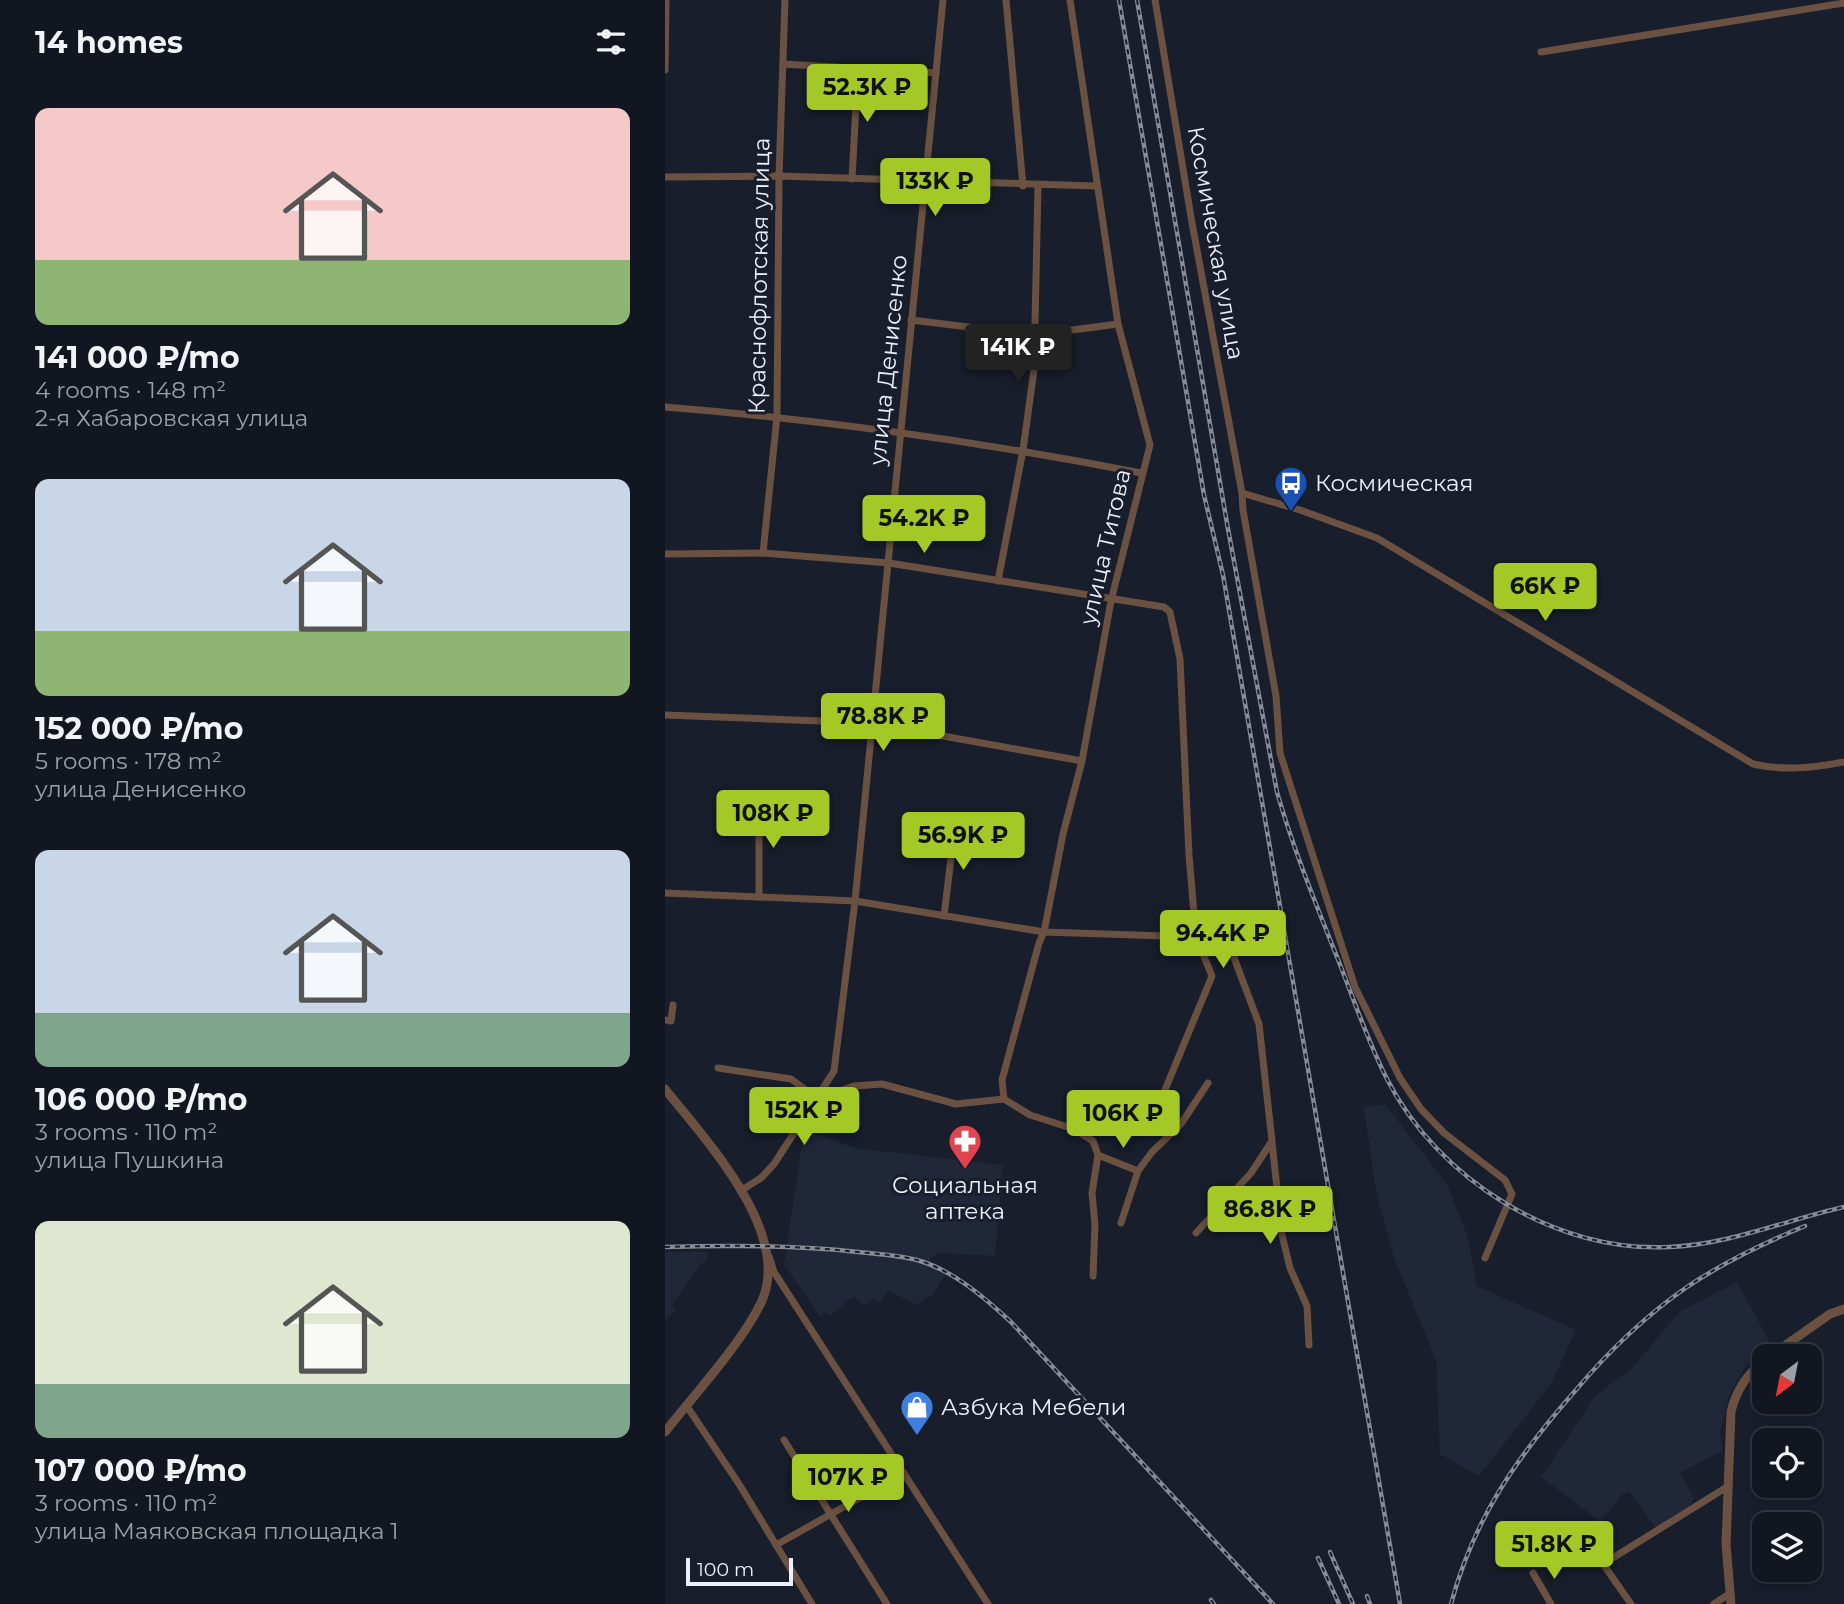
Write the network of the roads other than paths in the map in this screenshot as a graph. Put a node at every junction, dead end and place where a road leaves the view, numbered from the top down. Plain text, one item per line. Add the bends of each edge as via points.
1 (666, 0) edge
2 (785, 0) edge
3 (943, 0) edge
4 (1006, 0) edge
5 (1070, 0) edge
6 (1155, 0) edge
7 (1844, 3) edge
8 (1541, 52) dead end
9 (783, 64) junction
10 (858, 68) junction
11 (665, 70) edge
12 (936, 72) junction
13 (779, 176) junction
14 (665, 177) edge
15 (852, 179) junction
16 (925, 181) junction
17 (1023, 186) junction
18 (1038, 186) junction
19 (1096, 186) junction
20 (911, 320) junction
21 (1118, 324) junction
22 (1034, 335) junction
23 (665, 407) edge
24 (776, 416) junction
25 (899, 433) junction
26 (1023, 450) junction
27 (1141, 473) junction
28 (1242, 493) junction
29 (763, 553) junction
30 (665, 554) edge
31 (889, 563) junction
32 (998, 581) junction
33 (1111, 601) junction
34 (665, 715) edge
35 (871, 723) junction
36 (1082, 761) junction
37 (1844, 762) edge
38 (759, 804) dead end
39 (955, 825) dead end
40 (665, 893) edge
41 (759, 897) junction
42 (855, 901) junction
43 (944, 915) junction
44 (1044, 932) junction
45 (1196, 937) junction
46 (673, 1005) dead end
47 (665, 1020) edge
48 (717, 1068) dead end
49 (1208, 1083) dead end
50 (665, 1089) edge
51 (817, 1098) junction
52 (1004, 1099) junction
53 (1153, 1119) dead end
54 (1272, 1141) junction
55 (1098, 1155) junction
56 (1138, 1171) junction
57 (740, 1191) junction
58 (1121, 1223) dead end
59 (1196, 1233) dead end
60 (765, 1245) junction
61 (1485, 1258) dead end
62 (1093, 1276) dead end
63 (1844, 1309) edge
64 (1787, 1344) edge
65 (1309, 1345) dead end
66 (1752, 1372) edge
67 (686, 1405) junction
68 (665, 1432) edge
69 (784, 1440) dead end
70 (904, 1473) junction
71 (1727, 1487) junction
72 (831, 1514) junction
73 (776, 1545) junction
74 (1563, 1548) dead end
75 (1602, 1564) junction
76 (1533, 1573) dead end
77 (1730, 1599) edge
78 (812, 1604) edge
79 (887, 1604) edge
80 (988, 1604) edge
81 (1551, 1604) edge
82 (1630, 1604) edge
83 (1714, 1604) edge

1 - 11 street
2 - 9 street, Краснофлотская улица
3 - 12 street, улица Денисенко
4 - 17 street
5 - 19 street, улица Титова
6 - 28 street, Космическая улица
7 - 8 street
9 - 10 street
9 - 13 street, Краснофлотская улица
10 - 12 street
10 - 15 street
12 - 16 street, улица Денисенко
13 - 14 street
13 - 15 street
13 - 24 street, Краснофлотская улица
15 - 16 street
16 - 17 street
16 - 20 street, улица Денисенко
17 - 18 street
18 - 19 street
18 - 22 street
19 - 21 street, улица Титова
20 - 22 street
20 - 25 street, улица Денисенко
21 - 22 street
21 - 27 street, улица Титова via 1150,445
22 - 26 street
23 - 24 street
24 - 25 street
24 - 29 street, Краснофлотская улица
25 - 26 street
25 - 31 street, улица Денисенко
26 - 27 street
26 - 32 street
27 - 33 street, улица Титова
28 - 37 street via 1377,538 1753,764 1797,769
28 - 61 street, Космическая улица via 1276,696 1280,753 1355,987 1400,1078 1421,1109 1505,1180 1512,1194
29 - 30 street
29 - 31 street
31 - 32 street
31 - 35 street, улица Денисенко
32 - 33 street
33 - 36 street, улица Титова
33 - 45 street via 1164,607 1170,612 1180,659
34 - 35 street
35 - 36 street
35 - 42 street, улица Денисенко
36 - 44 street, улица Титова
38 - 41 street
39 - 43 street
40 - 41 street
41 - 42 street
42 - 43 street
42 - 51 street, улица Денисенко via 834,1071
43 - 44 street
44 - 45 street
44 - 52 street, улица Титова via 1002,1080
45 - 53 street via 1212,976
45 - 54 street via 1216,934 1227,939 1259,1024
46 - 47 street via 671,1021
48 - 51 street via 791,1079
49 - 56 street via 1181,1124
50 - 57 street
51 - 52 street via 854,1086 882,1084 956,1104
51 - 57 street, улица Денисенко via 774,1164
52 - 55 street via 1030,1115 1075,1129 1093,1141
54 - 59 street via 1251,1173
54 - 65 street via 1282,1235 1307,1306
55 - 56 street
55 - 62 street via 1092,1193
56 - 58 street
57 - 60 street
60 - 67 street via 767,1285 761,1302
60 - 70 street via 774,1272
63 - 64 street
66 - 71 street via 1734,1398
67 - 68 street
67 - 73 street
69 - 72 street
70 - 72 street
70 - 80 street
71 - 75 street
71 - 77 street
72 - 73 street
72 - 79 street
73 - 78 street
74 - 75 street
75 - 82 street
76 - 81 street
77 - 83 street

